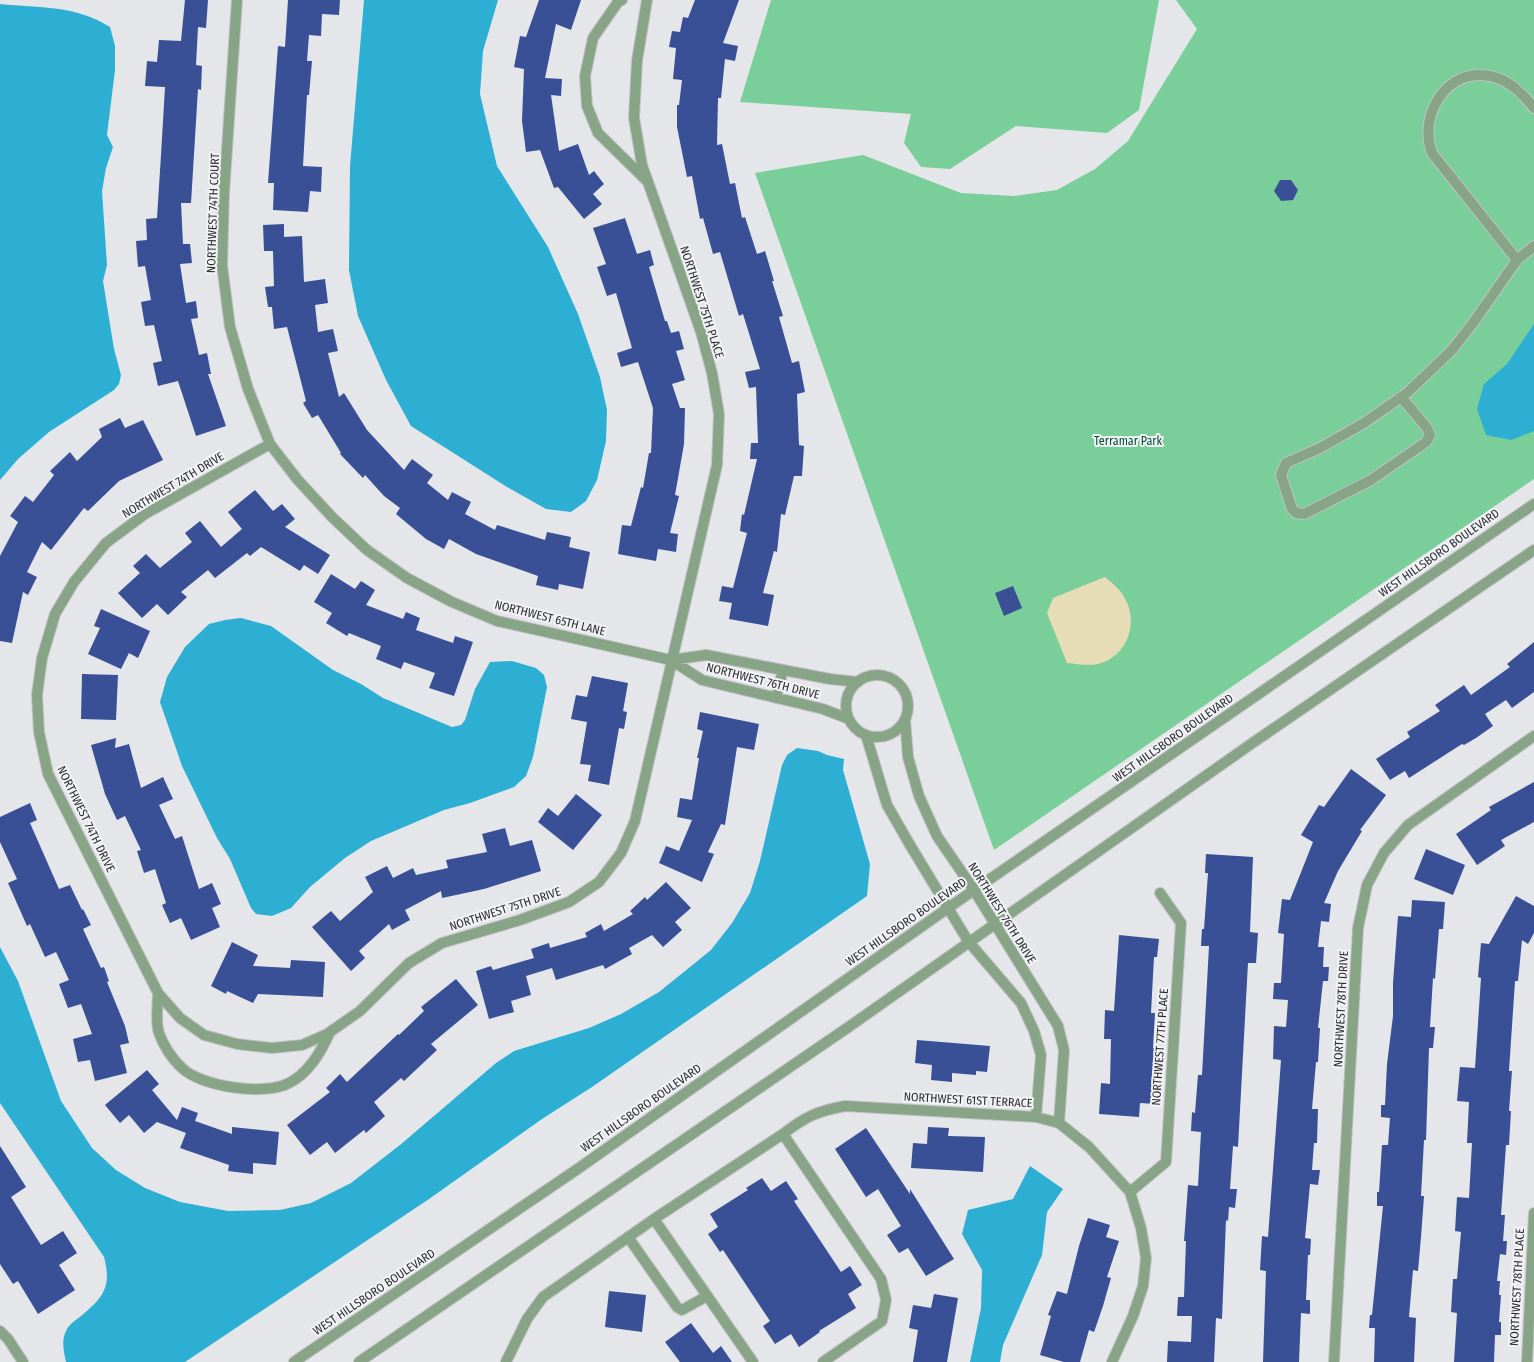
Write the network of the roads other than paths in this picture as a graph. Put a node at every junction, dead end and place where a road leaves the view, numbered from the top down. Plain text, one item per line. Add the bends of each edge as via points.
1 (237, 0) edge
2 (622, 0) edge
3 (647, 0) edge
4 (1534, 108) edge
5 (648, 182) junction
6 (1534, 246) edge
7 (1517, 260) junction
8 (1401, 398) junction
9 (270, 444) junction
10 (1534, 504) edge
11 (1534, 550) edge
12 (671, 660) junction
13 (783, 670) junction
14 (858, 682) junction
15 (776, 698) junction
16 (849, 719) junction
17 (906, 719) junction
18 (866, 735) junction
19 (1534, 736) edge
20 (974, 890) junction
21 (1160, 894) dead end
22 (948, 908) junction
23 (994, 923) junction
24 (968, 941) junction
25 (158, 993) junction
26 (330, 1032) junction
27 (237, 1044) joint
28 (248, 1089) joint
29 (1036, 1117) junction
30 (1059, 1122) junction
31 (783, 1134) junction
32 (1130, 1192) junction
33 (1534, 1213) edge
34 (654, 1219) junction
35 (628, 1237) junction
36 (707, 1296) junction
37 (0, 1331) edge
38 (4, 1342) edge
39 (23, 1362) edge
40 (294, 1362) edge
41 (360, 1362) edge
42 (506, 1362) edge
43 (753, 1362) edge
44 (824, 1362) edge
45 (1112, 1362) edge
46 (1334, 1362) edge
47 (1527, 1362) edge

1 - 9 street, NORTHWEST 74TH COURT via 224,193 222,265 230,326 248,389
2 - 5 street via 593,38 585,76 587,106 598,133
3 - 5 street, NORTHWEST 75TH PLACE via 637,61 634,118 642,166
4 - 7 street via 1515,87 1502,80 1489,76 1464,78 1440,95 1429,118 1427,132 1432,153
5 - 12 street, NORTHWEST 75TH PLACE via 701,332 719,414 717,464
6 - 7 street
7 - 8 street via 1452,350
8 - 8 street via 1320,448 1286,463 1281,475 1292,509 1296,513 1304,514 1371,480 1426,442 1430,435 1427,428
9 - 12 street, NORTHWEST 65TH LANE via 297,479 332,517 367,550 407,578 452,602 497,621
9 - 25 street, NORTHWEST 74TH DRIVE via 145,514 106,543 74,582 55,614 42,658 36,695 39,732 48,774
10 - 20 street, WEST HILLSBORO BOULEVARD
11 - 23 street
12 - 13 street, NORTHWEST 76TH DRIVE via 706,655
12 - 15 street, NORTHWEST 76TH DRIVE via 702,680
12 - 26 street, NORTHWEST 75TH DRIVE via 635,821 621,853 599,882 569,902 520,920 442,943 409,963 360,1011
13 - 14 street, NORTHWEST 76TH DRIVE
13 - 15 street
14 - 16 street via 848,699
14 - 17 street via 877,675 896,682 907,699
15 - 16 street, NORTHWEST 76TH DRIVE
16 - 18 street via 853,726
17 - 18 street via 900,727 885,736
17 - 20 street, NORTHWEST 76TH DRIVE via 908,757 919,796 937,836
18 - 22 street via 887,805
19 - 46 street, NORTHWEST 78TH DRIVE via 1408,824 1384,853 1368,885 1358,928
20 - 22 street, WEST HILLSBORO BOULEVARD
20 - 23 street, NORTHWEST 76TH DRIVE
21 - 32 street, NORTHWEST 77TH PLACE via 1181,923 1166,1162
22 - 24 street
22 - 40 street, WEST HILLSBORO BOULEVARD via 579,1168
23 - 24 street
23 - 30 street, NORTHWEST 76TH DRIVE via 1058,1026 1064,1050
24 - 29 street via 1021,1003 1034,1031 1041,1055
24 - 41 street via 850,1026
25 - 27 street, NORTHWEST 74TH DRIVE via 180,1018 204,1035
25 - 28 street, NORTHWEST 74TH DRIVE via 158,1031 166,1048 182,1069 219,1084
26 - 27 street, NORTHWEST 75TH DRIVE via 302,1045 272,1048
26 - 28 street, NORTHWEST 75TH DRIVE via 314,1061 303,1074 274,1089
29 - 30 street, NORTHWEST 61ST TERRACE
29 - 31 street, NORTHWEST 61ST TERRACE via 845,1106 822,1110 799,1121
30 - 32 street, NORTHWEST 61ST TERRACE via 1089,1147
31 - 34 street, NORTHWEST 61ST TERRACE
31 - 44 street via 881,1279 886,1300 882,1321
32 - 45 street via 1141,1228 1146,1258 1143,1286 1136,1308
33 - 47 street, NORTHWEST 78TH PLACE
34 - 35 street, NORTHWEST 61ST TERRACE
34 - 36 street
35 - 36 street via 677,1307 682,1310
35 - 42 street, NORTHWEST 61ST TERRACE via 542,1297 527,1319
36 - 43 street
37 - 38 street
38 - 39 street

